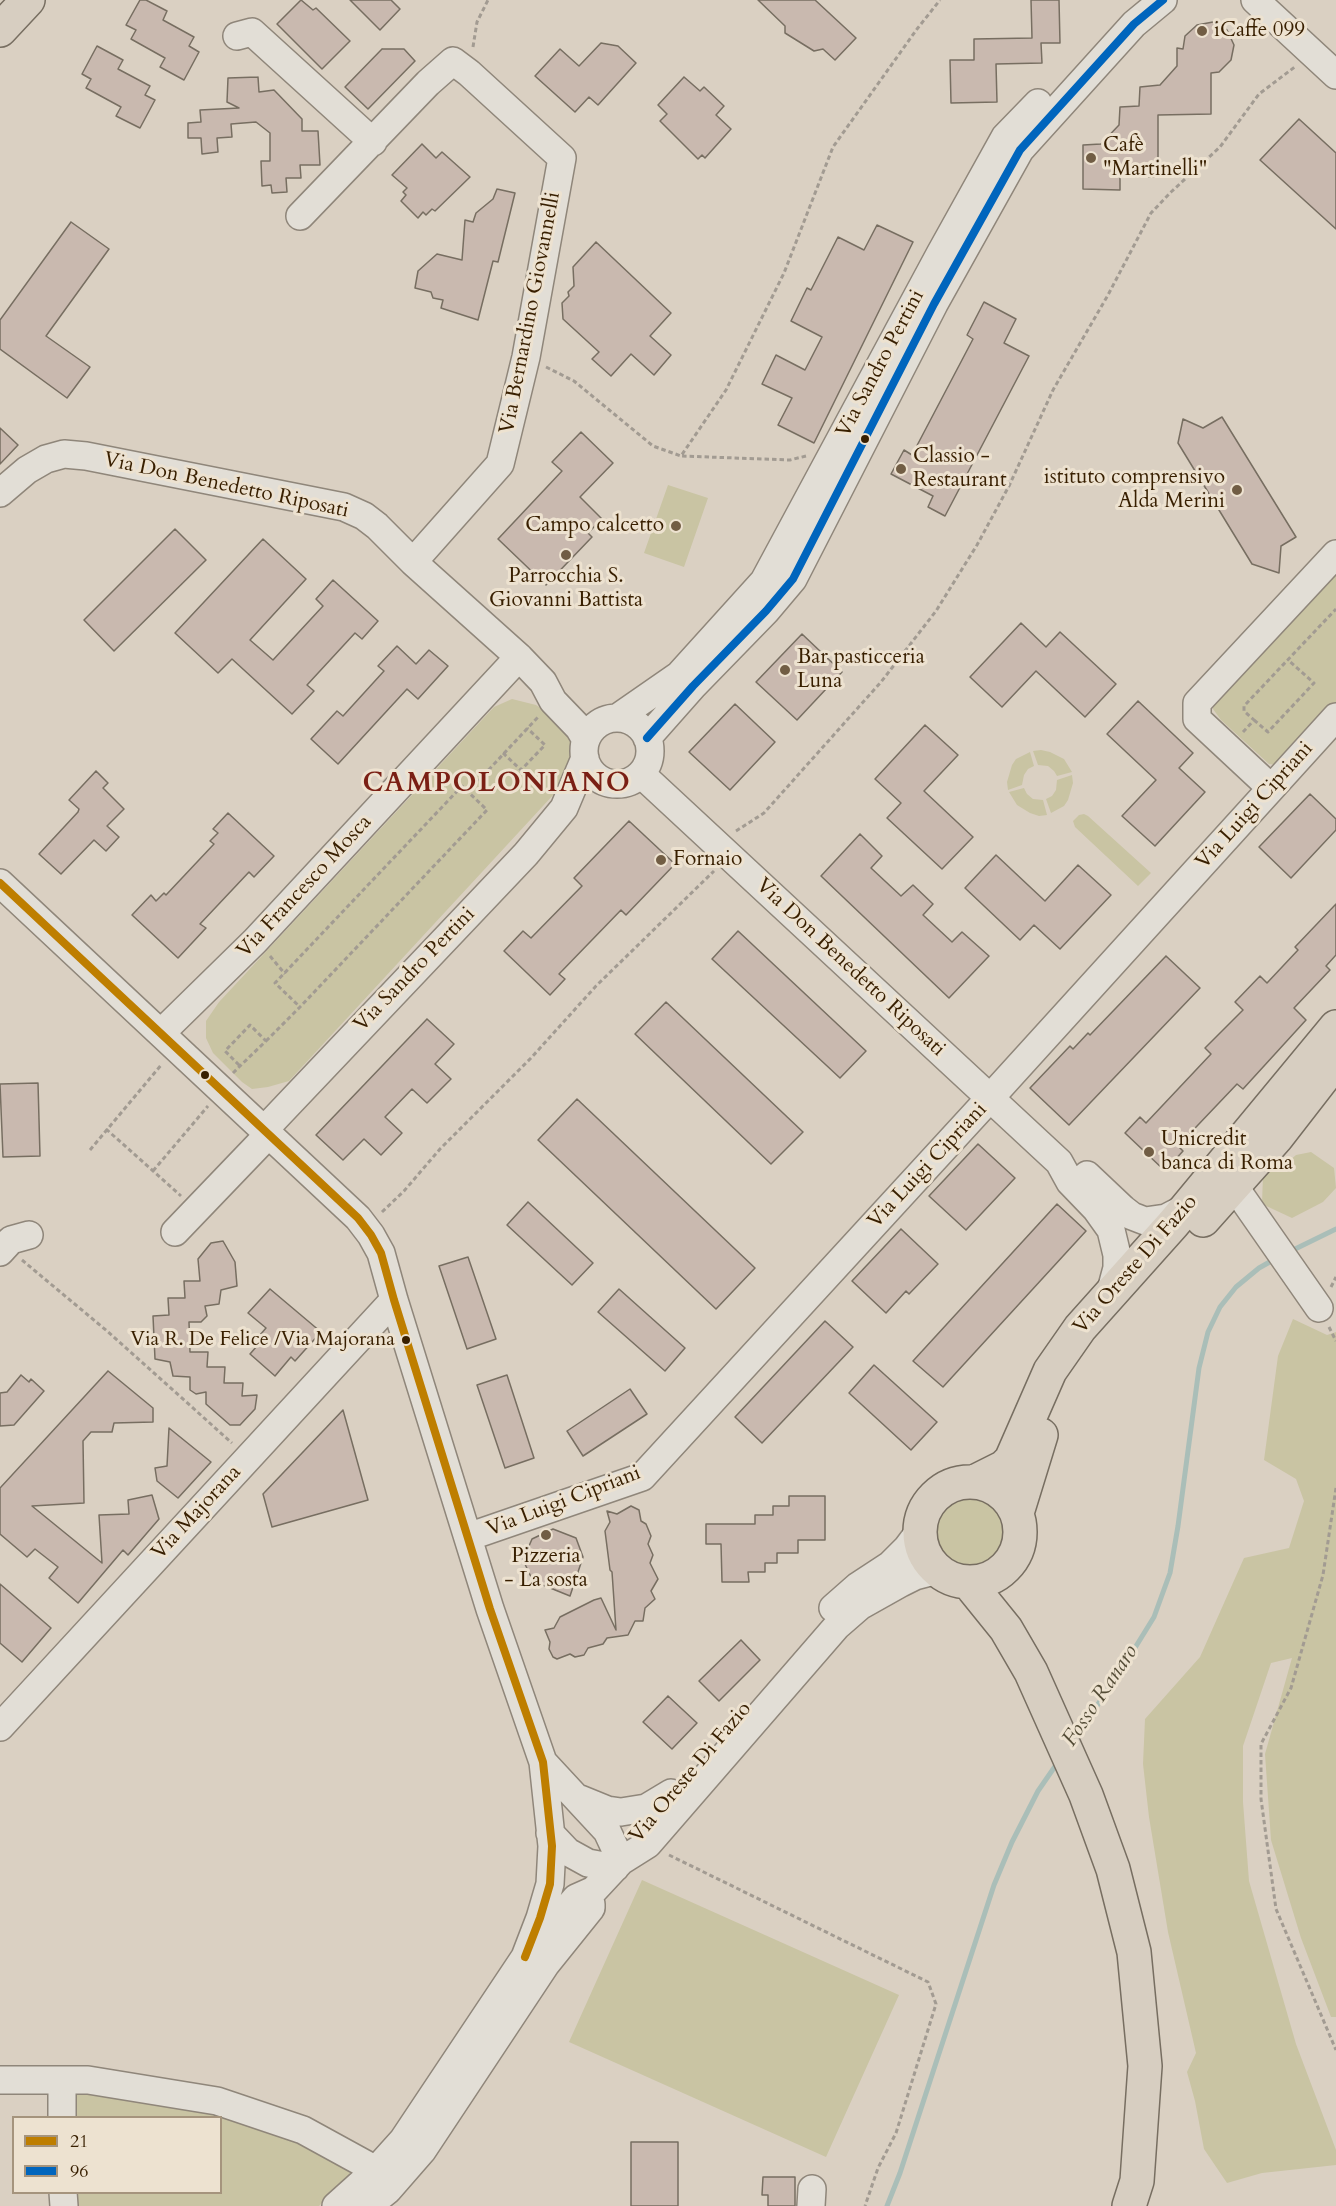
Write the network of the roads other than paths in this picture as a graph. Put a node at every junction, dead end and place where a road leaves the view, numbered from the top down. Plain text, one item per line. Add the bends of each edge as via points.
1 (28, 0) edge
2 (1136, 0) edge
3 (1163, 0) edge
4 (1255, 0) edge
5 (0, 30) edge
6 (237, 36) dead end
7 (1336, 75) edge
8 (373, 142) junction
9 (300, 216) dead end
10 (0, 493) edge
11 (1336, 554) edge
12 (413, 562) junction
13 (519, 657) junction
14 (543, 682) junction
15 (1336, 717) edge
16 (613, 719) junction
17 (647, 738) junction
18 (585, 749) junction
19 (641, 774) junction
20 (605, 782) junction
21 (1271, 788) junction
22 (564, 808) junction
23 (0, 883) edge
24 (1336, 1027) edge
25 (168, 1040) junction
26 (1336, 1061) edge
27 (1336, 1087) edge
28 (990, 1098) junction
29 (266, 1132) junction
30 (1277, 1137) junction
31 (1059, 1162) junction
32 (1234, 1186) junction
33 (1187, 1207) junction
34 (175, 1232) dead end
35 (1110, 1294) junction
36 (394, 1300) junction
37 (1319, 1308) dead end
38 (976, 1481) junction
39 (1017, 1513) junction
40 (919, 1532) junction
41 (468, 1537) junction
42 (1011, 1562) junction
43 (938, 1570) junction
44 (968, 1582) junction
45 (1031, 1672) junction
46 (0, 1727) edge
47 (543, 1762) junction
48 (671, 1793) junction
49 (580, 1799) junction
50 (550, 1833) junction
51 (618, 1864) junction
52 (594, 1890) junction
53 (525, 1958) junction
54 (0, 2080) edge
55 (62, 2080) junction
56 (62, 2116) edge
57 (376, 2169) junction
58 (336, 2206) edge
59 (369, 2206) edge
60 (1129, 2206) edge

1 - 5 main road
2 - 16 street, Via Sandro Pertini via 1005,137 764,581 679,675
3 - 17 street, Via Sandro Pertini via 1134,24 1020,150 934,304 793,579
4 - 7 street
6 - 8 street via 252,32
8 - 9 street
8 - 12 street, Via Bernardino Giovannelli via 453,61 562,158 526,357 500,464
10 - 12 street, Via Don Benedetto Riposati via 46,459 64,454 86,456 344,507 377,526
11 - 21 street via 1197,703 1197,719
12 - 13 street, Via Don Benedetto Riposati
13 - 14 street, Via Don Benedetto Riposati
13 - 25 street, Via Francesco Mosca
14 - 16 street, Via Don Benedetto Riposati via 562,692 580,709
14 - 18 street, Via Don Benedetto Riposati via 553,701 579,728
15 - 21 street, Via Luigi Cipriani
16 - 17 street via 635,723
16 - 18 street via 591,731
17 - 19 street via 650,757
18 - 20 street via 589,768
18 - 22 street, Via Sandro Pertini
19 - 20 street via 624,783
19 - 28 street, Via Don Benedetto Riposati via 732,844
20 - 22 street, Via Sandro Pertini
21 - 28 street, Via Luigi Cipriani
22 - 29 street, Via Sandro Pertini via 526,854
23 - 25 street
24 - 33 main road, Via Oreste Di Fazio
25 - 29 street
26 - 30 main road, Via Oreste Di Fazio
27 - 30 street
28 - 31 street, Via Don Benedetto Riposati
28 - 41 street, Via Luigi Cipriani via 642,1477
29 - 34 street, Via Sandro Pertini
29 - 36 street via 365,1227 381,1253
30 - 32 main road, Via Oreste Di Fazio
31 - 33 street via 1086,1174 1123,1209 1144,1221 1167,1218
31 - 35 street via 1070,1182 1111,1230 1118,1256
32 - 37 street
32 - 39 main road, Via Oreste Di Fazio via 1082,1357 1047,1419
33 - 35 main road, Via Oreste Di Fazio
35 - 38 main road, Via Oreste Di Fazio via 1050,1371 1011,1460
36 - 41 street
36 - 46 street, Via Majorana
38 - 39 main road via 1001,1492
38 - 40 main road via 963,1481 938,1492 922,1514
39 - 42 main road via 1020,1538
40 - 43 main road via 924,1553
40 - 48 street, Via Oreste Di Fazio via 890,1565 824,1616
41 - 47 street
42 - 44 main road via 996,1575
42 - 45 main road via 1014,1611
43 - 44 main road
43 - 51 street, Via Oreste Di Fazio via 901,1583 861,1606 837,1626 648,1844
44 - 45 main road via 1006,1629
45 - 60 main road via 1086,1795 1113,1869 1134,1952 1145,2066 1137,2181
47 - 49 street
47 - 50 street
48 - 49 street via 646,1808 621,1812
48 - 51 street, Via Oreste Di Fazio via 634,1834
49 - 51 street via 607,1831
50 - 51 street via 568,1852 588,1863
50 - 53 street via 550,1884
51 - 52 street
52 - 53 street via 576,1898
52 - 59 street via 591,1908 546,1964 422,2151
53 - 57 street via 403,2140
54 - 55 street
55 - 56 street
55 - 57 street via 88,2080 217,2101 303,2130
57 - 58 street

